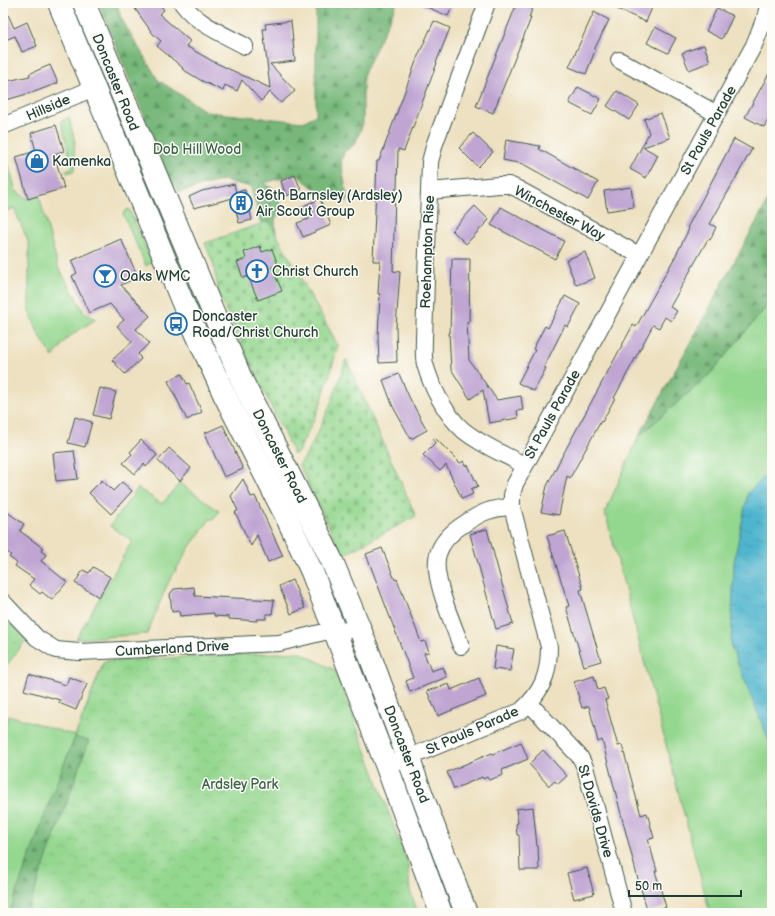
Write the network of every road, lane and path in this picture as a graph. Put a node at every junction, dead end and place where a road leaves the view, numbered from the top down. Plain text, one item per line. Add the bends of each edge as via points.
1 (59, 3) edge
2 (84, 3) edge
3 (182, 3) edge
4 (487, 3) edge
5 (768, 3) edge
6 (245, 46) dead end
7 (618, 60) dead end
8 (94, 88) junction
9 (717, 114) junction
10 (3, 126) edge
11 (158, 182) junction
12 (137, 191) junction
13 (429, 191) junction
14 (640, 255) junction
15 (524, 465) junction
16 (512, 507) junction
17 (3, 602) edge
18 (360, 629) junction
19 (334, 630) junction
20 (461, 646) dead end
21 (529, 703) junction
22 (409, 758) junction
23 (387, 767) junction
24 (441, 913) edge
25 (466, 913) edge
26 (624, 913) edge

1 - 8 highway, Doncaster Road
2 - 11 highway, Doncaster Road
3 - 6 street via 196,19
4 - 13 street, Roehampton Rise via 435,143 430,162
5 - 9 street, St Pauls Parade via 757,38
7 - 9 street
8 - 10 street, Hillside
8 - 12 highway, Doncaster Road
9 - 14 street, St Pauls Parade
11 - 12 highway
11 - 18 highway, Doncaster Road via 243,383 332,561
12 - 19 highway, Doncaster Road via 197,336 287,518 312,572
13 - 14 street, Winchester Way via 509,186
13 - 15 street, Roehampton Rise via 425,363 442,403 463,430
14 - 15 street, St Pauls Parade
15 - 16 street, St Pauls Parade via 515,484
16 - 20 street via 485,511 457,528 438,554 439,582
16 - 21 street, St Pauls Parade via 548,647 549,663 545,676
17 - 19 street, Cumberland Drive via 37,638 56,650 79,652 279,643
18 - 19 street, Cumberland Drive
18 - 22 highway, Doncaster Road
19 - 23 highway, Doncaster Road
21 - 22 street, St Pauls Parade via 520,711
21 - 26 street, St Davids Drive via 580,757 585,767
22 - 23 street, St Pauls Parade
22 - 25 highway, Doncaster Road
23 - 24 highway, Doncaster Road

